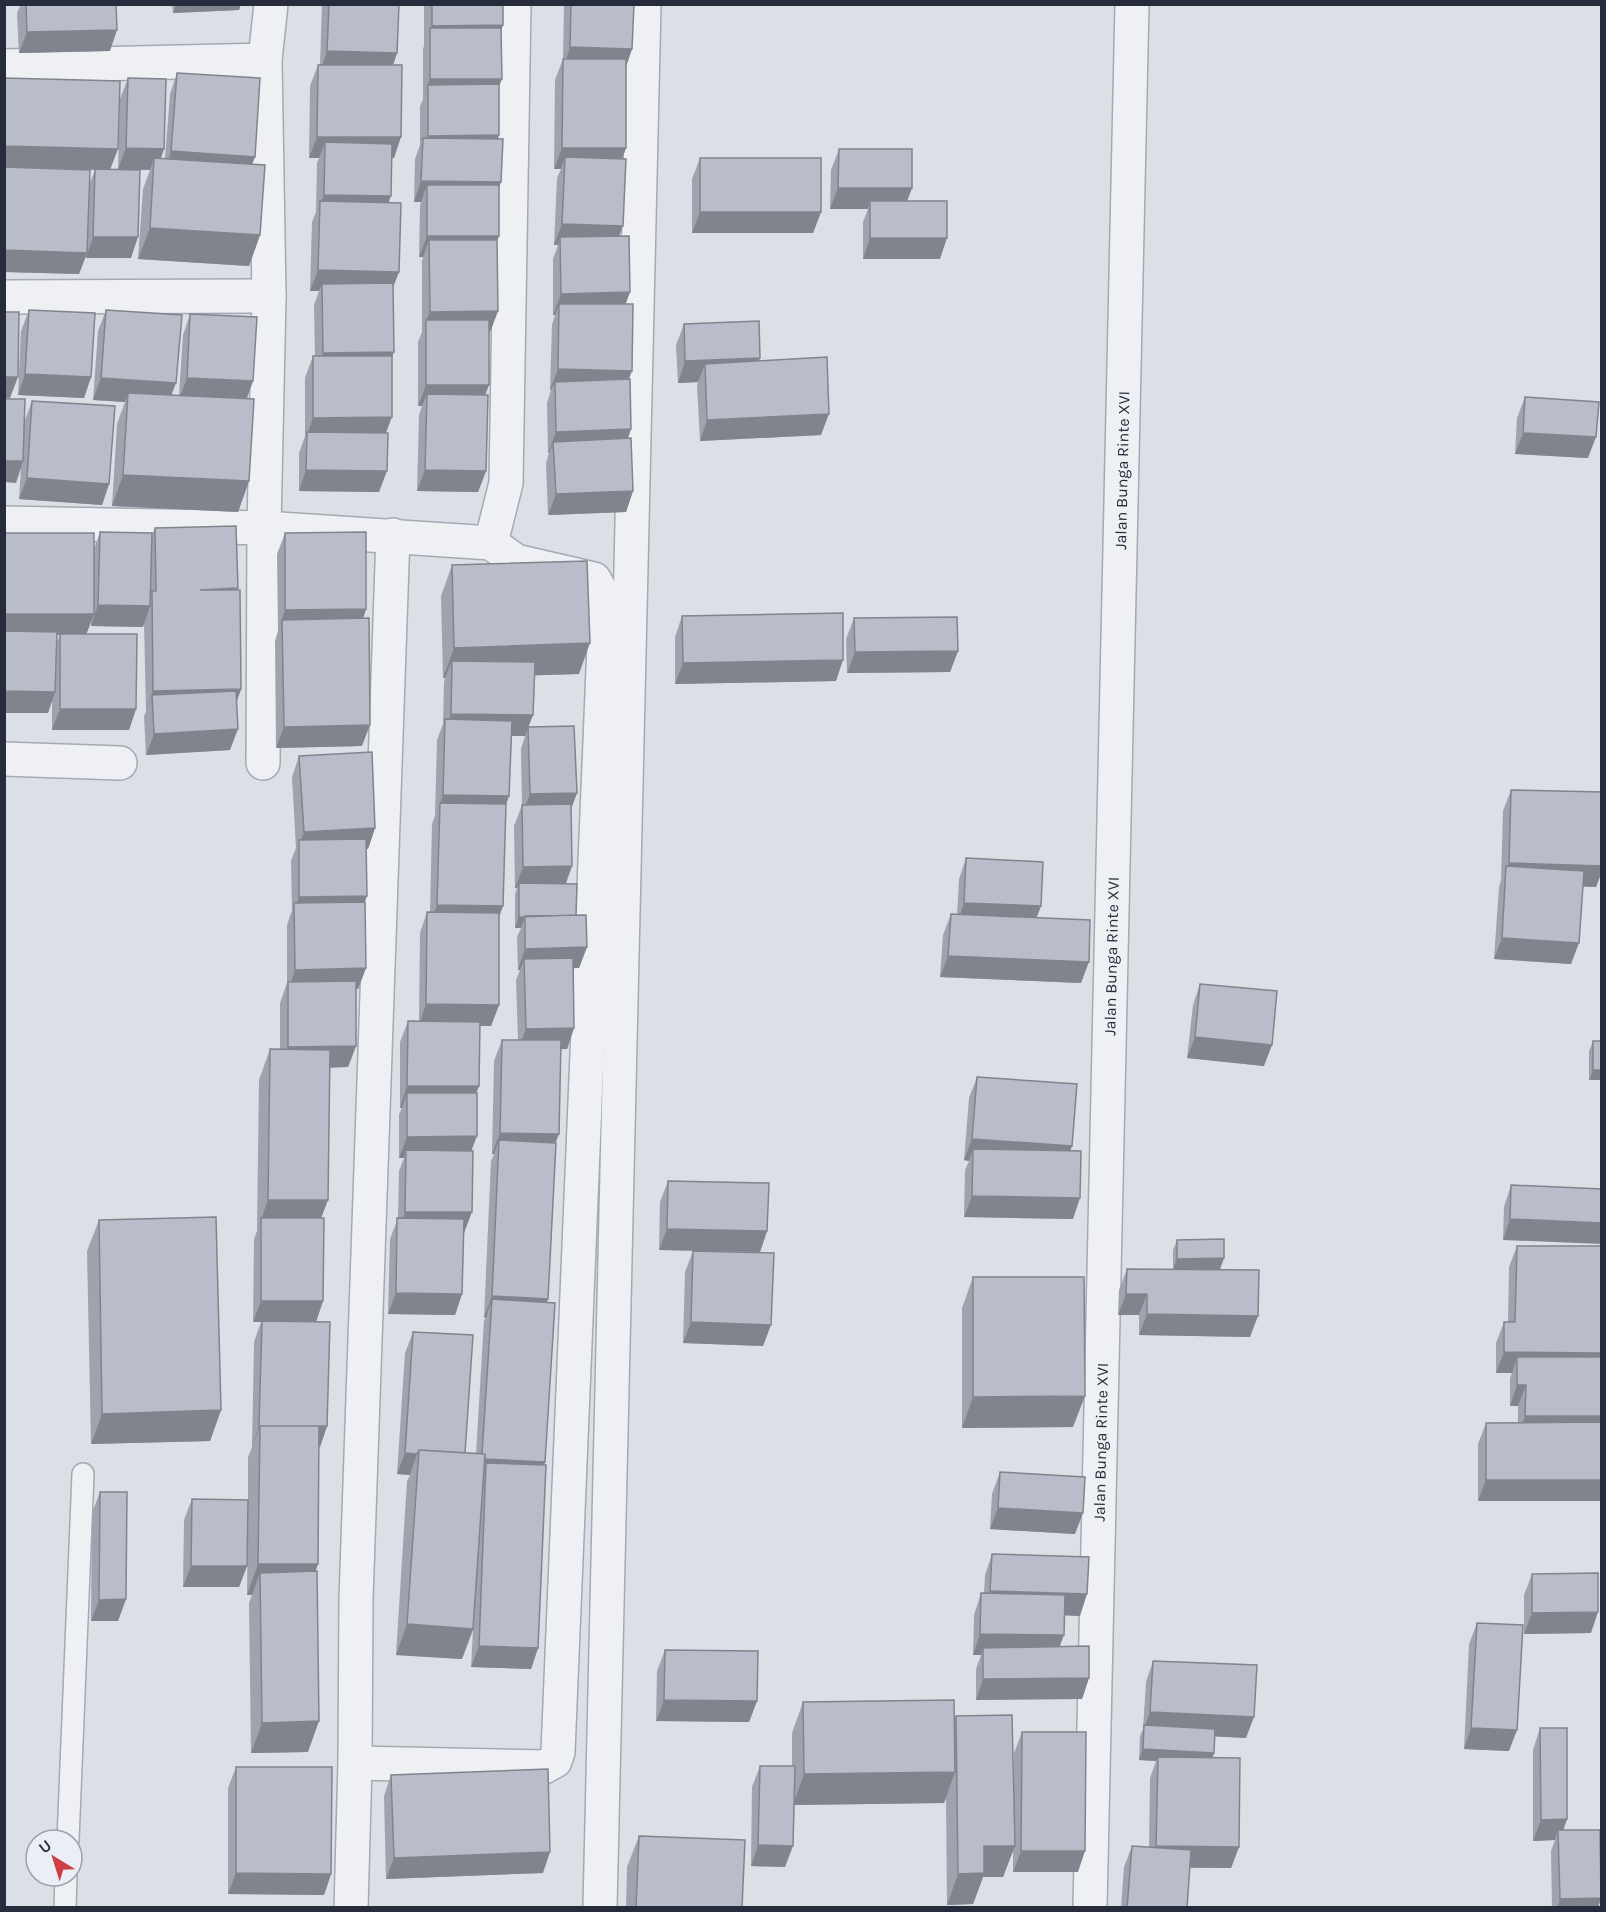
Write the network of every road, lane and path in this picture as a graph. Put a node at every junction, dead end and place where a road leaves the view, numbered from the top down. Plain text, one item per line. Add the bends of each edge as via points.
1 (271, 4) edge
2 (514, 4) edge
3 (644, 4) edge
4 (1132, 4) edge
5 (265, 60) junction
6 (4, 66) edge
7 (269, 296) junction
8 (4, 297) edge
9 (4, 523) edge
10 (264, 528) junction
11 (393, 535) junction
12 (490, 543) junction
13 (4, 759) edge
14 (120, 763) dead end
15 (263, 763) dead end
16 (83, 1474) dead end
17 (355, 1763) junction
18 (68, 1828) edge
19 (66, 1888) edge
20 (65, 1908) edge
21 (351, 1908) edge
22 (600, 1908) edge
23 (1090, 1908) edge

1 - 5 street
2 - 12 street via 506,483
3 - 22 street
4 - 23 street, Jalan Bunga Rinte XVI
5 - 6 street
5 - 7 street
7 - 8 street
7 - 10 street
9 - 10 street
10 - 11 street
10 - 15 street
11 - 12 street
11 - 17 street via 357,1587
12 - 17 street via 516,561 594,579 602,593 605,621 558,1752 555,1761 544,1767
13 - 14 street
16 - 18 lane
17 - 21 street
19 - 20 lane

